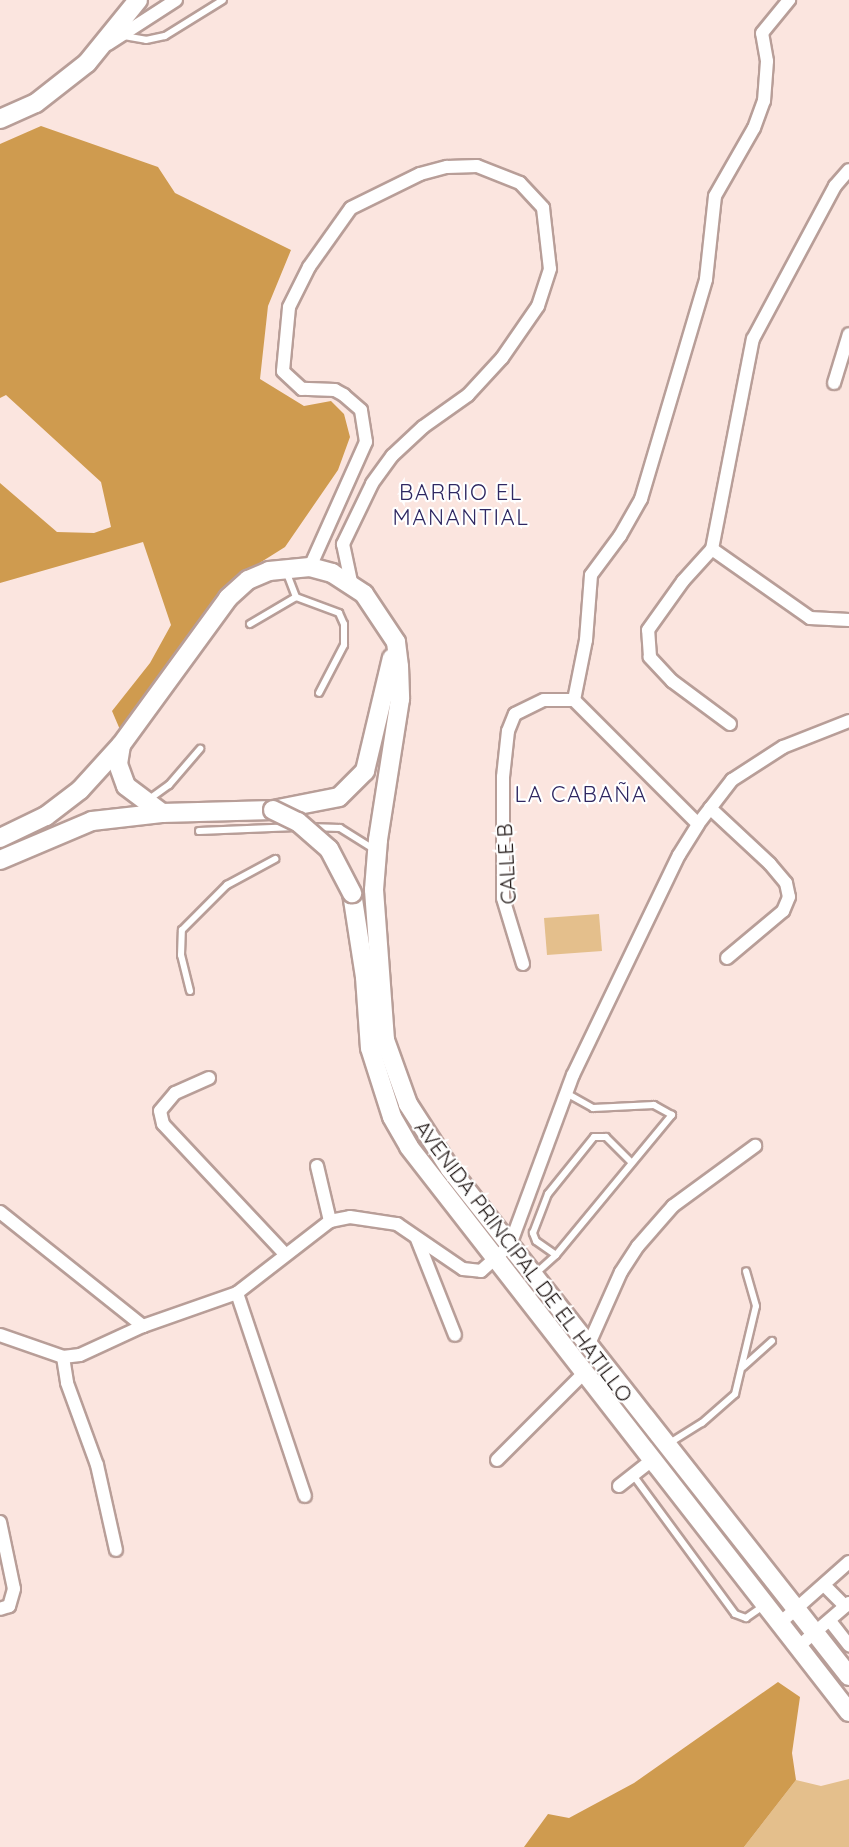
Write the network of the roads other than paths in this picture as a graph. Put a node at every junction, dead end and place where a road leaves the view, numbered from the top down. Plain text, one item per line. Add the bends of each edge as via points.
1 (138, 0) edge
2 (176, 0) edge
3 (223, 0) edge
4 (789, 0) edge
5 (121, 35) junction
6 (97, 51) junction
7 (0, 119) edge
8 (849, 170) edge
9 (849, 334) edge
10 (834, 383) dead end
11 (322, 541) junction
12 (343, 544) junction
13 (712, 549) junction
14 (310, 567) junction
15 (284, 568) junction
16 (351, 583) junction
17 (296, 597) junction
18 (849, 620) edge
19 (250, 624) dead end
20 (396, 642) junction
21 (319, 693) dead end
22 (574, 700) junction
23 (849, 721) edge
24 (730, 724) dead end
25 (121, 745) junction
26 (200, 749) dead end
27 (145, 803) junction
28 (710, 808) junction
29 (273, 810) junction
30 (162, 813) junction
31 (698, 824) junction
32 (199, 831) dead end
33 (0, 838) edge
34 (377, 851) junction
35 (0, 860) edge
36 (275, 860) dead end
37 (727, 958) dead end
38 (523, 964) dead end
39 (190, 991) dead end
40 (209, 1078) dead end
41 (565, 1093) junction
42 (754, 1146) dead end
43 (631, 1162) junction
44 (317, 1166) dead end
45 (0, 1212) edge
46 (330, 1221) junction
47 (417, 1239) junction
48 (510, 1245) junction
49 (284, 1253) junction
50 (556, 1255) junction
51 (498, 1259) junction
52 (746, 1271) dead end
53 (535, 1274) junction
54 (237, 1293) junction
55 (143, 1326) junction
56 (0, 1335) edge
57 (454, 1335) dead end
58 (772, 1341) dead end
59 (588, 1346) junction
60 (63, 1357) junction
61 (743, 1368) junction
62 (584, 1373) junction
63 (665, 1446) junction
64 (497, 1460) dead end
65 (652, 1460) junction
66 (632, 1475) junction
67 (619, 1486) dead end
68 (305, 1496) dead end
69 (0, 1522) edge
70 (116, 1550) dead end
71 (849, 1562) edge
72 (824, 1585) junction
73 (765, 1604) junction
74 (847, 1605) edge
75 (0, 1609) edge
76 (797, 1610) junction
77 (780, 1623) junction
78 (833, 1628) edge
79 (799, 1646) junction
80 (849, 1646) edge
81 (849, 1676) edge
82 (849, 1712) edge

1 - 6 main road
2 - 5 street
3 - 5 lane via 165,36 146,40
4 - 22 street via 762,33 767,61 764,101 754,128 715,196 706,279 640,499 620,536 591,575 586,640
5 - 6 street
6 - 7 main road via 43,98
8 - 13 street via 829,196 753,339
9 - 10 street
11 - 12 street
11 - 12 street via 366,442 361,410 344,395 334,390 302,389 284,371 288,307 309,267 351,208 420,174 447,167 477,166 520,183 543,208 550,269 538,306 502,358 475,387 392,456 372,484
11 - 14 street
12 - 16 street
13 - 18 street via 810,618
13 - 24 street via 648,630 650,657 672,681
14 - 15 main road, AVENIDA PRINCIPAL DE EL HATILLO
14 - 16 main road, AVENIDA PRINCIPAL DE EL HATILLO
15 - 17 lane
15 - 25 main road, AVENIDA PRINCIPAL DE EL HATILLO via 248,580 228,598
16 - 20 main road, AVENIDA PRINCIPAL DE EL HATILLO via 380,613
17 - 19 lane
17 - 21 lane via 339,613 344,624 344,645
20 - 29 main road via 369,758 357,782 327,802
20 - 34 main road, AVENIDA PRINCIPAL DE EL HATILLO via 400,699
22 - 31 street
22 - 38 street, CALLE B via 544,700 515,714 508,731 503,777 503,898
23 - 28 street via 783,747 732,780
25 - 27 main road via 118,764 126,786
25 - 33 main road, AVENIDA PRINCIPAL DE EL HATILLO via 62,805
26 - 27 lane via 169,785
27 - 30 main road
28 - 31 street
28 - 37 street via 770,864 786,883 789,897 783,911
29 - 30 main road, AVENIDA PRINCIPAL DE EL HATILLO
29 - 51 main road, AVENIDA PRINCIPAL DE EL HATILLO, bridge via 298,822 329,849 352,894 360,935 370,1048 392,1118 409,1147
30 - 35 main road, AVENIDA PRINCIPAL DE EL HATILLO via 92,821
31 - 41 street via 679,855
32 - 34 lane via 325,826 340,828
34 - 48 main road, AVENIDA PRINCIPAL DE EL HATILLO via 374,890 385,1040 419,1125
36 - 39 lane via 227,885 186,924 181,955
40 - 49 street via 175,1093 160,1111 163,1124
41 - 43 lane via 593,1108 654,1105 671,1113
41 - 48 street
42 - 59 street via 673,1206 638,1246 621,1272
43 - 50 lane
43 - 50 lane via 606,1137 594,1137 548,1194 533,1233 536,1241
44 - 46 street
45 - 55 street
46 - 47 street via 361,1217 386,1220
46 - 49 street
47 - 51 street via 468,1271 481,1271
47 - 57 street
48 - 51 street
48 - 53 main road, AVENIDA PRINCIPAL DE EL HATILLO
49 - 54 street
50 - 53 lane
51 - 62 main road, AVENIDA PRINCIPAL DE EL HATILLO
52 - 61 lane via 756,1306
53 - 59 main road, AVENIDA PRINCIPAL DE EL HATILLO
54 - 55 street
54 - 68 street
55 - 60 street via 81,1354
56 - 60 street
58 - 61 lane
59 - 63 main road, AVENIDA PRINCIPAL DE EL HATILLO
60 - 70 street via 67,1383 97,1465
61 - 63 lane via 735,1394 702,1423
62 - 64 street
62 - 65 main road, AVENIDA PRINCIPAL DE EL HATILLO
63 - 76 main road, AVENIDA PRINCIPAL DE EL HATILLO
65 - 66 street
65 - 73 main road, AVENIDA PRINCIPAL DE EL HATILLO
66 - 67 street
66 - 73 lane via 735,1614 746,1618
69 - 75 street via 14,1589 9,1606
71 - 72 street
72 - 74 street
72 - 76 street
73 - 77 main road, AVENIDA PRINCIPAL DE EL HATILLO
74 - 78 street
76 - 77 street
76 - 78 main road, AVENIDA PRINCIPAL DE EL HATILLO
77 - 79 main road, AVENIDA PRINCIPAL DE EL HATILLO
78 - 79 street
78 - 80 street
78 - 81 main road, AVENIDA PRINCIPAL DE EL HATILLO
79 - 82 main road, AVENIDA PRINCIPAL DE EL HATILLO

